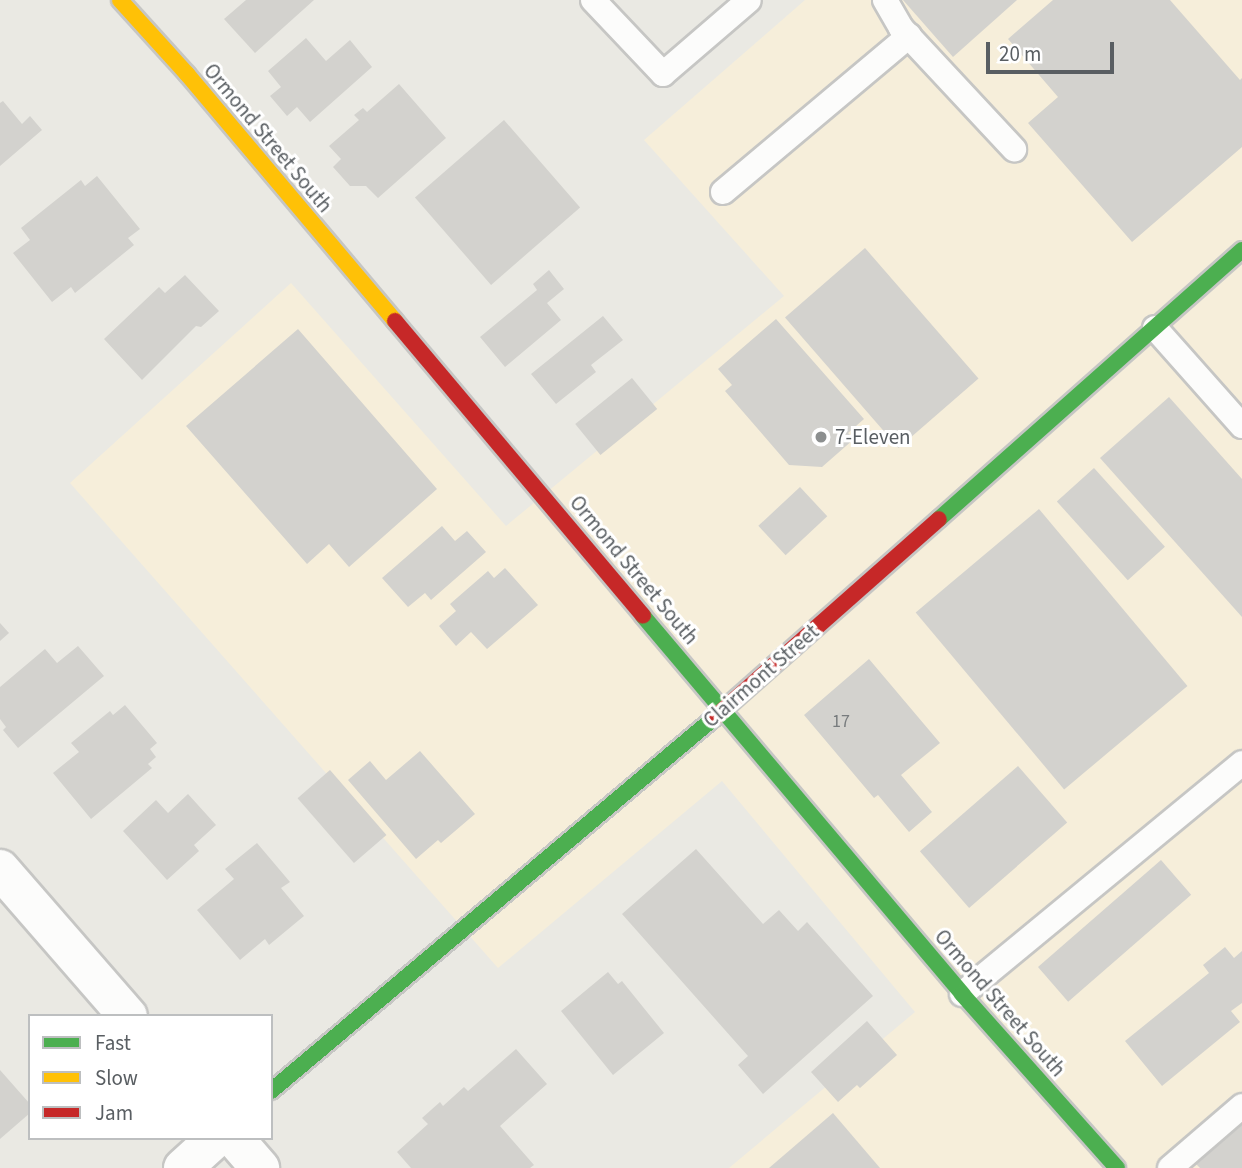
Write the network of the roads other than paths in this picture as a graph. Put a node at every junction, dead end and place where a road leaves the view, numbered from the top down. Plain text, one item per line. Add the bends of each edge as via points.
1 (120, 0) edge
2 (593, 0) edge
3 (750, 0) edge
4 (886, 0) edge
5 (909, 36) junction
6 (1014, 149) dead end
7 (723, 192) dead end
8 (1242, 250) edge
9 (1155, 328) junction
10 (1242, 426) edge
11 (724, 709) junction
12 (1242, 763) edge
13 (0, 869) edge
14 (962, 994) junction
15 (126, 1014) edge
16 (273, 1089) edge
17 (1242, 1106) edge
18 (214, 1140) edge
19 (236, 1140) edge
20 (183, 1168) edge
21 (260, 1168) edge
22 (1117, 1168) edge
23 (1170, 1168) edge

1 - 11 main road, Ormond Street South
2 - 3 lane via 663,74
4 - 5 lane
5 - 6 lane
5 - 7 lane
8 - 9 main road, Clairmont Street
9 - 10 lane
9 - 11 main road, Clairmont Street
11 - 14 main road, Ormond Street South
11 - 16 main road, Clairmont Street
12 - 14 lane
13 - 15 street
14 - 22 main road, Ormond Street South
17 - 23 lane
18 - 20 street
19 - 21 street

